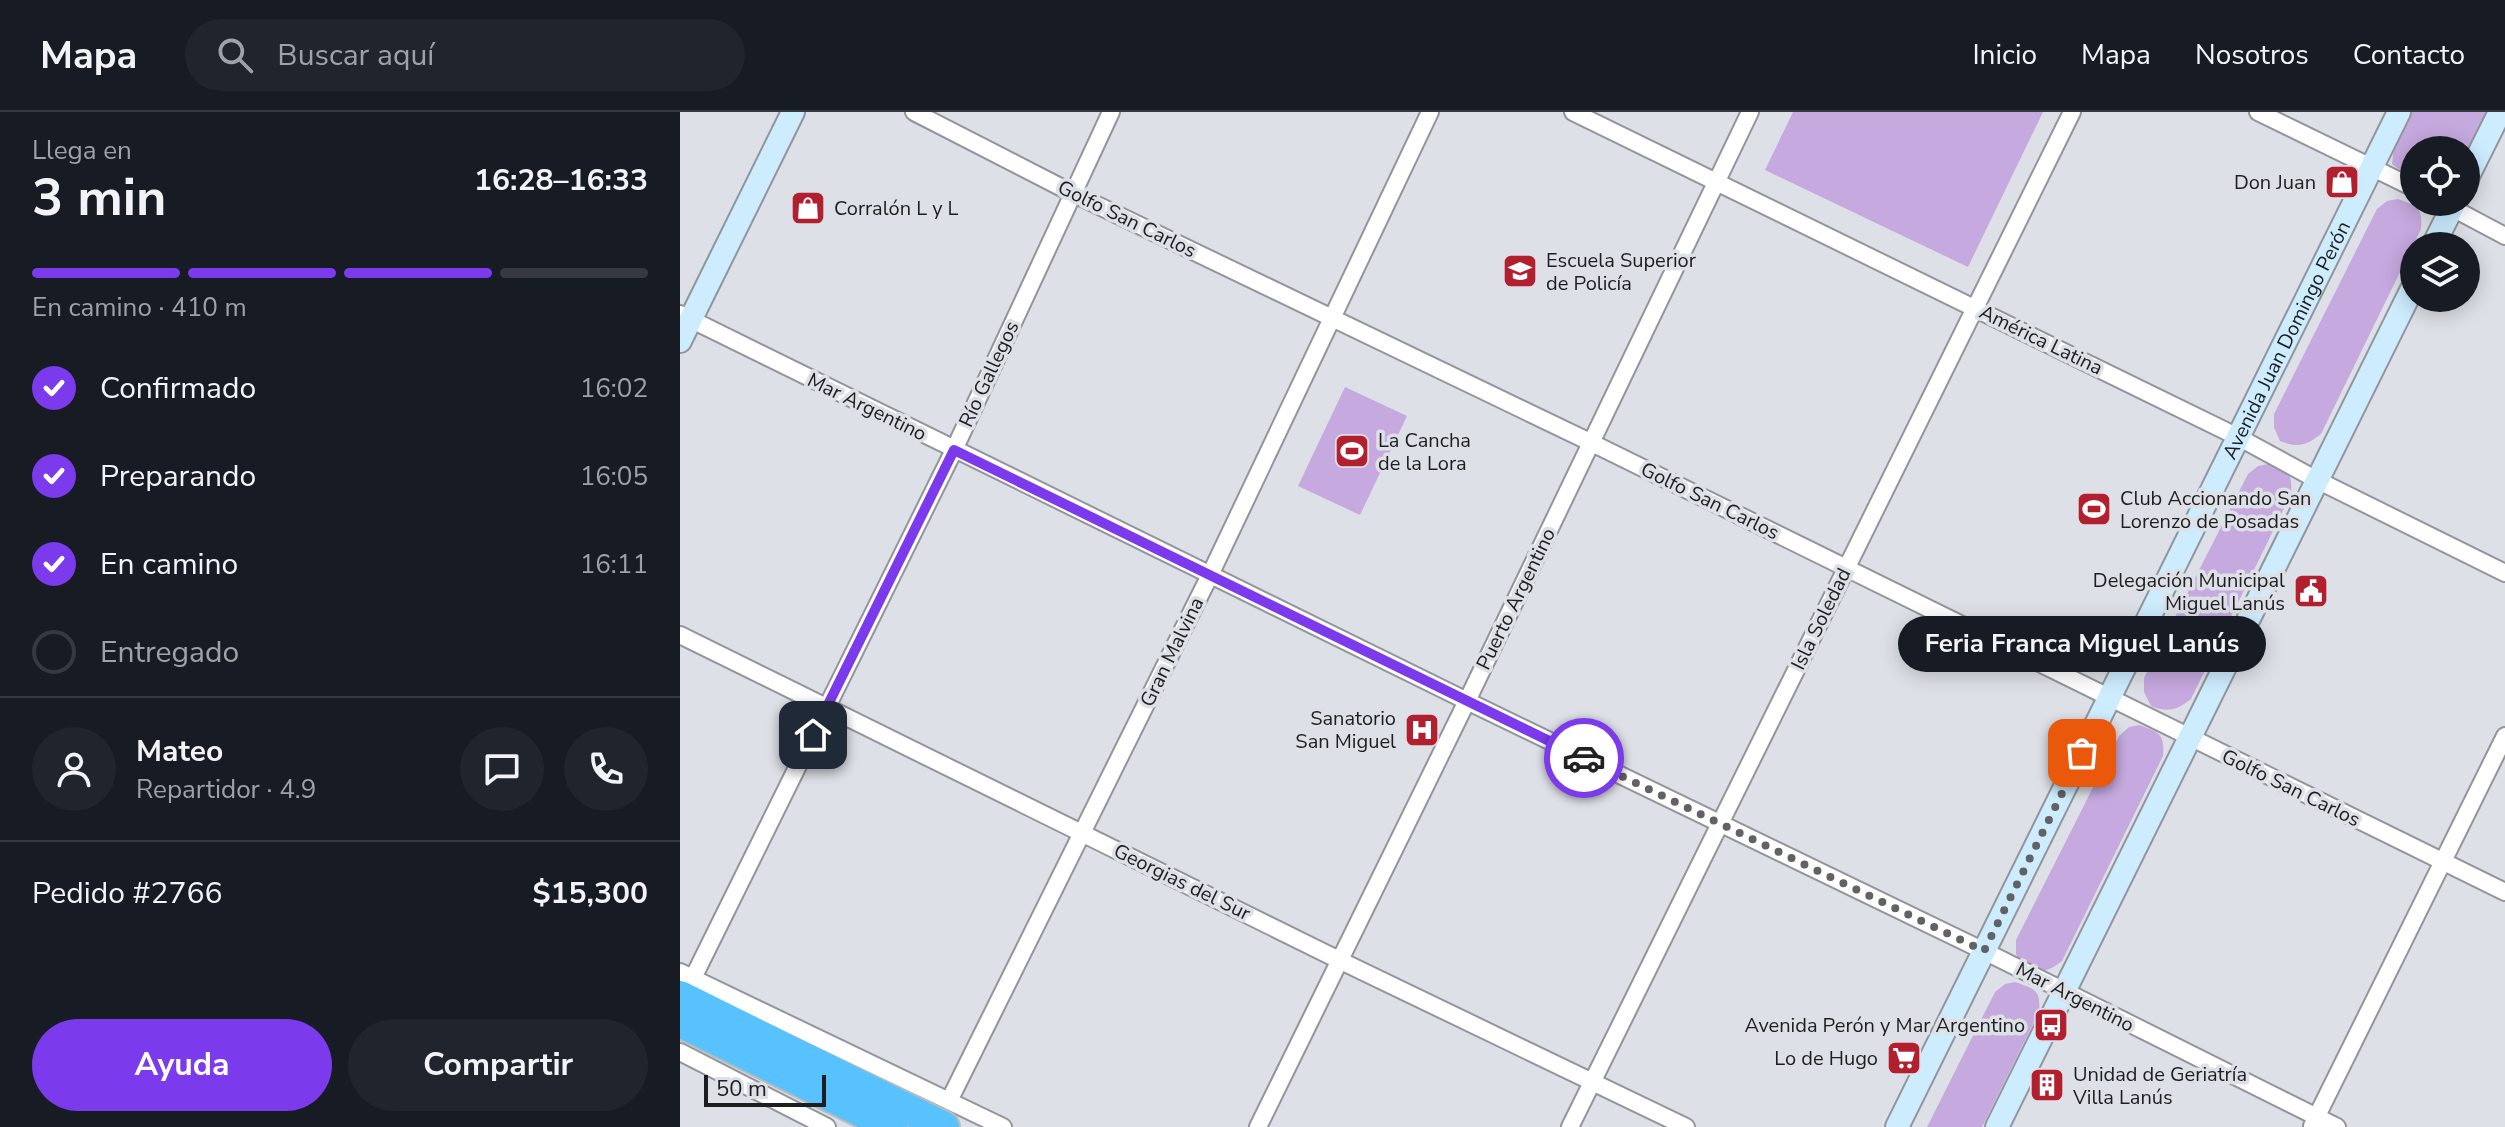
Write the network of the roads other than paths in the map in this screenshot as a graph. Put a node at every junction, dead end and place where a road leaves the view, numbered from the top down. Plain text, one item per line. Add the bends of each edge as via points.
1 (793, 112) edge
2 (914, 112) edge
3 (1111, 112) edge
4 (1430, 112) edge
5 (1573, 112) edge
6 (1750, 112) edge
7 (2072, 112) edge
8 (2258, 112) edge
9 (2399, 112) edge
10 (2500, 112) edge
11 (2480, 152) edge
12 (2373, 166) junction
13 (2400, 180) edge
14 (1715, 183) junction
15 (1072, 193) junction
16 (2470, 216) edge
17 (2505, 236) edge
18 (1975, 308) junction
19 (2401, 312) edge
20 (1332, 316) junction
21 (685, 317) edge
22 (680, 341) edge
23 (2238, 437) junction
24 (1592, 443) junction
25 (954, 450) junction
26 (2317, 480) junction
27 (1846, 569) junction
28 (2505, 573) edge
29 (1210, 575) junction
30 (680, 635) edge
31 (2110, 696) junction
32 (1467, 701) junction
33 (826, 708) junction
34 (2505, 736) edge
35 (2190, 738) junction
36 (1720, 823) junction
37 (1082, 833) junction
38 (2442, 862) junction
39 (2505, 892) edge
40 (1984, 951) junction
41 (1341, 961) junction
42 (684, 982) edge
43 (2064, 992) junction
44 (680, 1022) edge
45 (680, 1052) edge
46 (1592, 1081) junction
47 (946, 1114) edge
48 (2314, 1122) edge
49 (827, 1127) edge
50 (892, 1127) edge
51 (1003, 1127) edge
52 (1258, 1127) edge
53 (1570, 1127) edge
54 (1686, 1127) edge
55 (1897, 1127) edge
56 (1997, 1127) edge
57 (2337, 1127) edge

1 - 21 main road
2 - 15 street, Golfo San Carlos
3 - 15 street, Río Gallegos
4 - 20 street, Gran Malvina
5 - 14 street, América Latina
6 - 14 street, Puerto Argentino
7 - 18 street, Isla Soledad
8 - 12 street
9 - 12 main road, Avenida Juan Domingo Perón
10 - 11 main road
12 - 13 street
12 - 23 main road, Avenida Juan Domingo Perón
14 - 18 street, América Latina
14 - 24 street, Puerto Argentino
15 - 20 street, Golfo San Carlos
15 - 25 street, Río Gallegos
16 - 17 street
18 - 23 street, América Latina
18 - 27 street, Isla Soledad
19 - 26 main road
20 - 24 street, Golfo San Carlos
20 - 29 street, Gran Malvina
21 - 22 main road
21 - 25 street, Mar Argentino
23 - 26 street, América Latina
23 - 31 main road, Avenida Juan Domingo Perón
24 - 27 street, Golfo San Carlos
24 - 32 street, Puerto Argentino
25 - 29 street, Mar Argentino
25 - 33 street, Río Gallegos
26 - 28 street, América Latina
26 - 35 main road
27 - 31 street, Golfo San Carlos
27 - 36 street, Isla Soledad
29 - 32 street, Mar Argentino
29 - 37 street, Gran Malvina
30 - 33 street, Georgias del Sur
31 - 35 street, Golfo San Carlos
31 - 40 main road, Avenida Juan Domingo Perón
32 - 36 street, Mar Argentino
32 - 41 street, Puerto Argentino
33 - 37 street, Georgias del Sur
33 - 42 street, Río Gallegos
34 - 38 street
35 - 38 street, Golfo San Carlos
35 - 43 main road
36 - 40 street, Mar Argentino
36 - 46 street, Isla Soledad
37 - 41 street, Georgias del Sur
37 - 47 street, Gran Malvina
38 - 39 street, Golfo San Carlos
38 - 48 street
40 - 43 street, Mar Argentino
40 - 55 main road, Avenida Juan Domingo Perón
41 - 46 street, Georgias del Sur
41 - 52 street, Puerto Argentino
42 - 47 highway
43 - 48 street, Mar Argentino
43 - 56 main road
44 - 50 highway
45 - 49 street
46 - 53 street, Isla Soledad
46 - 54 street, Georgias del Sur
47 - 51 street
48 - 57 street, Mar Argentino

